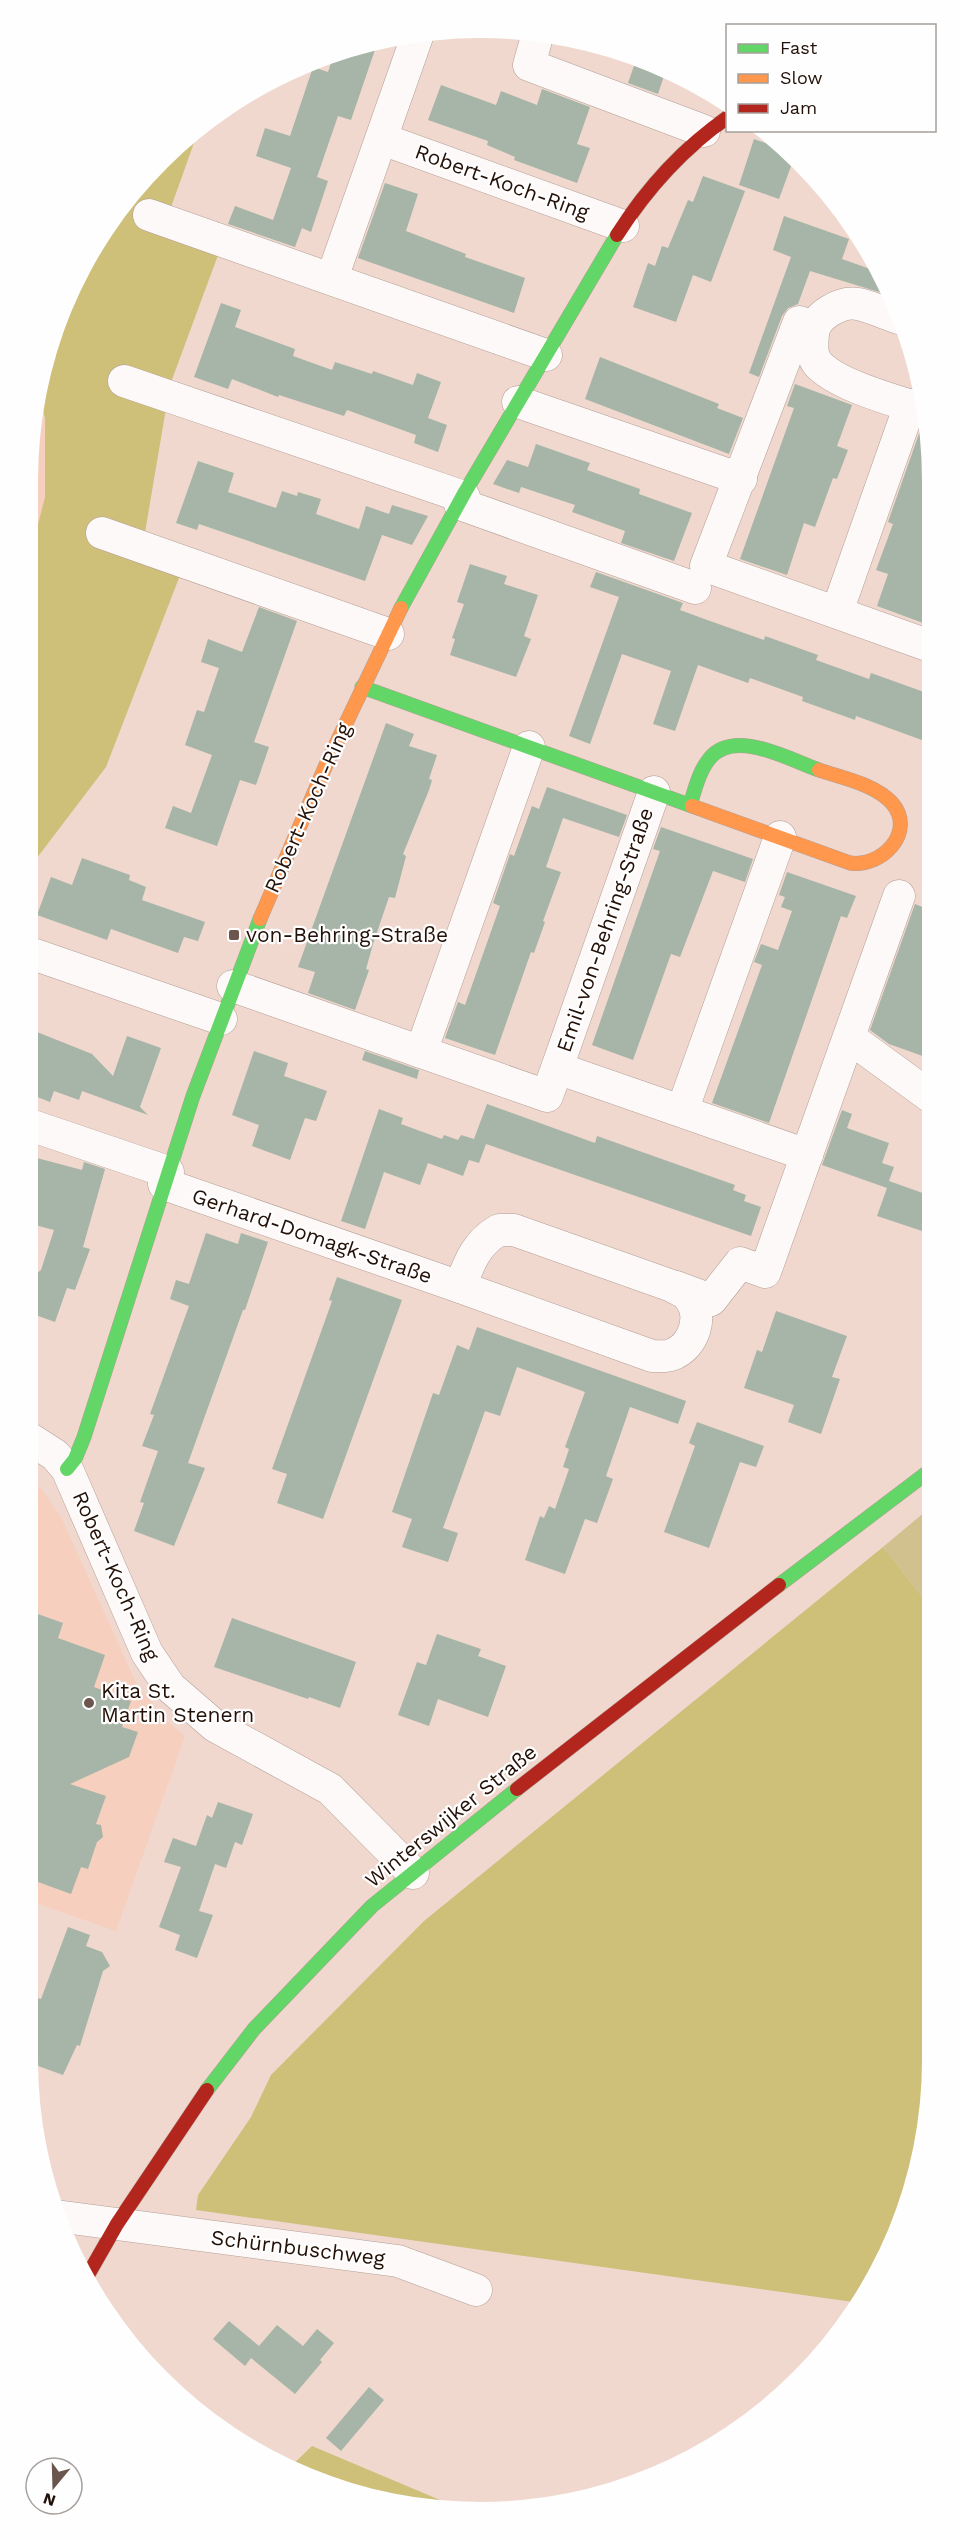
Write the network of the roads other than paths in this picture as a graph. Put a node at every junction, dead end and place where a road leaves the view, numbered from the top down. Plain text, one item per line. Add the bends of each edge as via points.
1 (536, 41) edge
2 (415, 42) edge
3 (716, 124) edge
4 (382, 139) junction
5 (149, 214) dead end
6 (623, 226) junction
7 (332, 278) junction
8 (891, 315) edge
9 (814, 327) junction
10 (546, 355) junction
11 (124, 381) dead end
12 (518, 402) junction
13 (916, 407) edge
14 (917, 411) edge
15 (741, 479) junction
16 (462, 500) junction
17 (102, 533) dead end
18 (695, 588) dead end
19 (837, 612) junction
20 (388, 634) junction
21 (922, 643) edge
22 (363, 687) junction
23 (529, 747) junction
24 (654, 792) junction
25 (690, 805) junction
26 (780, 837) junction
27 (899, 896) dead end
28 (38, 956) edge
29 (233, 986) junction
30 (221, 1019) junction
31 (850, 1038) junction
32 (421, 1052) junction
33 (557, 1068) junction
34 (922, 1090) edge
35 (682, 1112) junction
36 (38, 1128) edge
37 (807, 1155) junction
38 (166, 1178) junction
39 (672, 1286) junction
40 (460, 1287) junction
41 (38, 1444) edge
42 (67, 1469) junction
43 (922, 1477) edge
44 (413, 1873) junction
45 (67, 2217) edge
46 (117, 2224) junction
47 (91, 2270) edge
48 (476, 2290) dead end

1 - 3 street, Robert-Koch-Ring via 528,65
2 - 4 street
3 - 6 street, Robert-Koch-Ring via 672,162 643,194
4 - 6 street, Robert-Koch-Ring
4 - 7 street
5 - 7 street
6 - 10 street, Robert-Koch-Ring
7 - 10 street
8 - 9 street via 858,304 842,306 825,313
9 - 13 street via 812,345 816,362 833,378
9 - 15 street via 799,322
10 - 12 street, Robert-Koch-Ring
11 - 16 street
12 - 15 street
12 - 16 street, Robert-Koch-Ring
14 - 19 street
15 - 19 street via 706,566
16 - 18 street
16 - 20 street, Robert-Koch-Ring
17 - 20 street
19 - 21 street
20 - 22 street, Robert-Koch-Ring
22 - 23 street, Emil-von-Behring-Straße
22 - 29 street, Robert-Koch-Ring via 308,804
23 - 24 street, Emil-von-Behring-Straße
23 - 32 street
24 - 25 street, Emil-von-Behring-Straße
24 - 33 street, Emil-von-Behring-Straße
25 - 26 street, Emil-von-Behring-Straße
25 - 26 street, Emil-von-Behring-Straße via 701,771 713,755 730,745 741,745 872,789 892,801 899,815 894,846 870,862 855,864
26 - 35 street
27 - 31 street
28 - 30 street
29 - 30 street, Robert-Koch-Ring
29 - 32 street, Emil-von-Behring-Straße
30 - 38 street, Robert-Koch-Ring
31 - 34 street
31 - 37 street
32 - 33 street, Emil-von-Behring-Straße via 547,1096
33 - 35 street, Emil-von-Behring-Straße
35 - 37 street, Emil-von-Behring-Straße
36 - 38 street
37 - 39 street, Gerhard-Domagk-Straße via 765,1272 741,1263 711,1300
38 - 40 street, Gerhard-Domagk-Straße
38 - 42 street, Robert-Koch-Ring via 84,1437
39 - 40 street, Gerhard-Domagk-Straße via 514,1230 499,1230 475,1251
39 - 40 street, Gerhard-Domagk-Straße via 688,1296 696,1310 695,1331 684,1347 670,1355 652,1356
41 - 42 street
42 - 44 street, Robert-Koch-Ring via 147,1653 170,1687 215,1726 330,1789
43 - 44 street, Winterswijker Straße
44 - 46 street, Winterswijker Straße via 372,1906 254,2029
45 - 46 street, Schürnbuschweg
46 - 47 street, Winterswijker Straße
46 - 48 street, Schürnbuschweg via 398,2261

